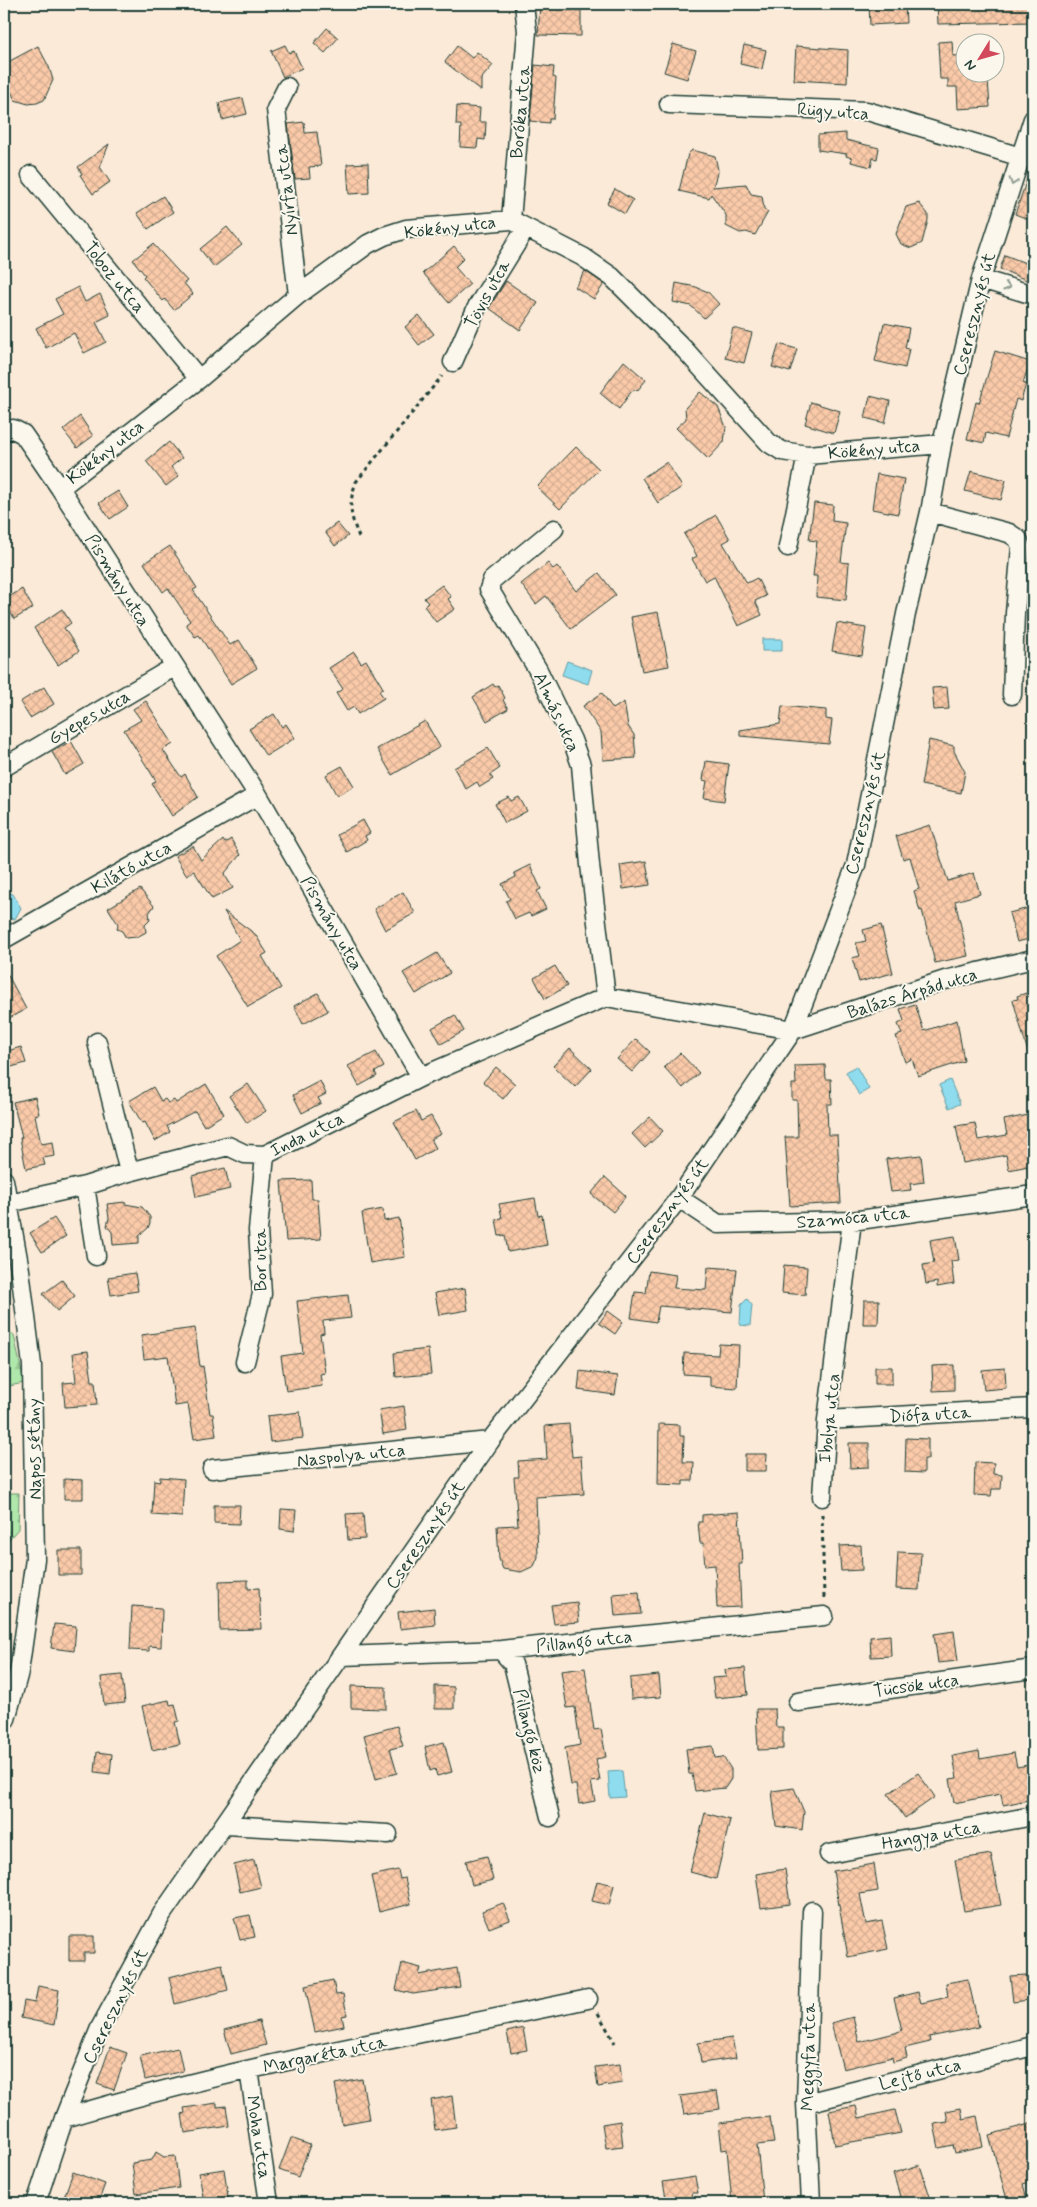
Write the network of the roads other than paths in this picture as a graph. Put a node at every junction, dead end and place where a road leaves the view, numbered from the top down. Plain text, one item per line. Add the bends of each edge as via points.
1 (524, 4) edge
2 (287, 87) dead end
3 (669, 104) dead end
4 (1033, 119) edge
5 (1021, 157) junction
6 (31, 175) dead end
7 (518, 224) junction
8 (980, 279) junction
9 (298, 295) junction
10 (1033, 295) edge
11 (452, 362) road end
12 (199, 379) junction
13 (4, 431) edge
14 (942, 444) junction
15 (807, 455) junction
16 (60, 488) junction
17 (930, 512) junction
18 (554, 529) dead end
19 (788, 547) dead end
20 (174, 667) junction
21 (1012, 694) dead end
22 (4, 767) edge
23 (258, 795) junction
24 (4, 939) edge
25 (1033, 959) edge
26 (606, 997) junction
27 (793, 1030) junction
28 (97, 1042) dead end
29 (421, 1077) junction
30 (265, 1155) junction
31 (129, 1172) junction
32 (4, 1180) edge
33 (86, 1186) junction
34 (1033, 1195) edge
35 (679, 1198) junction
36 (9, 1203) junction
37 (852, 1221) junction
38 (96, 1256) dead end
39 (245, 1362) dead end
40 (1033, 1408) edge
41 (827, 1420) junction
42 (490, 1440) junction
43 (212, 1469) dead end
44 (822, 1497) road end
45 (824, 1616) road end
46 (501, 1650) junction
47 (342, 1656) junction
48 (1033, 1669) edge
49 (798, 1702) dead end
50 (6, 1718) dead end
51 (1033, 1816) edge
52 (550, 1817) dead end
53 (224, 1825) junction
54 (388, 1834) dead end
55 (829, 1854) dead end
56 (812, 1911) dead end
57 (588, 1999) road end
58 (1033, 2046) edge
59 (249, 2070) junction
60 (806, 2103) junction
61 (64, 2118) junction
62 (36, 2203) edge
63 (269, 2203) edge
64 (811, 2203) edge

1 - 7 street, Boróka utca via 527,31
2 - 9 street, Nyírfa utca via 276,109
3 - 5 street, Rügy utca via 867,111
4 - 5 street, Cseresznyés út
5 -> 8 street, Cseresznyés út
6 - 12 street, Toboz utca
7 - 9 street, Kökény utca via 426,227 384,236
7 - 11 street, Tövis utca
7 - 15 street, Kökény utca via 583,257 612,277 685,350 769,443 782,452
8 -> 10 street
8 - 14 street, Cseresznyés út
9 - 12 street, Kökény utca
12 - 16 street, Kökény utca
13 - 16 street, Pismány utca via 19,431
14 - 15 street, Kökény utca
14 - 17 street, Cseresznyés út
15 - 19 street, Kökény utca
16 - 20 street, Pismány utca
17 - 21 street via 1009,533 1018,539 1022,547 1015,613
17 - 27 street, Cseresznyés út via 906,614 856,865
18 - 26 street, Almás utca via 492,580 489,590 538,670 581,765
20 - 22 street, Gyepes utca
20 - 23 street, Pismány utca
23 - 24 street, Kilátó utca
23 - 29 street, Pismány utca
25 - 27 street, Balázs Árpád utca via 945,980
26 - 27 street
26 - 29 street
27 - 35 street, Cseresznyés út
28 - 31 street
29 - 30 street, Inda utca
30 - 31 street, Inda utca via 245,1154 228,1146
30 - 39 street, Bor utca via 258,1230 262,1294
31 - 33 street, Inda utca
32 - 36 street, Napos sétány
33 - 36 street, Inda utca
33 - 38 street
34 - 37 street, Szamóca utca
35 - 37 street, Szamóca utca via 718,1224
35 - 42 street, Cseresznyés út
36 - 50 street, Napos sétány via 32,1365 35,1559 19,1672
37 - 41 street, Ibolya utca
40 - 41 street, Diófa utca
41 - 44 street, Ibolya utca
42 - 43 street, Naspolya utca
42 - 47 street, Cseresznyés út
45 - 46 street, Pillangó utca
46 - 47 street, Pillangó utca
46 - 52 street, Pillangó köz via 513,1664
47 - 53 street, Cseresznyés út
48 - 49 street, Tücsök utca
51 - 55 street, Hangya utca
53 - 54 street
53 - 61 street, Cseresznyés út via 162,1914 104,2020
56 - 60 street, Meggyfa utca
57 - 59 street, Margaréta utca
58 - 60 street, Lejtő utca
59 - 61 street, Margaréta utca
59 - 63 street, Moha utca
60 - 64 street, Meggyfa utca
61 - 62 street, Cseresznyés út

